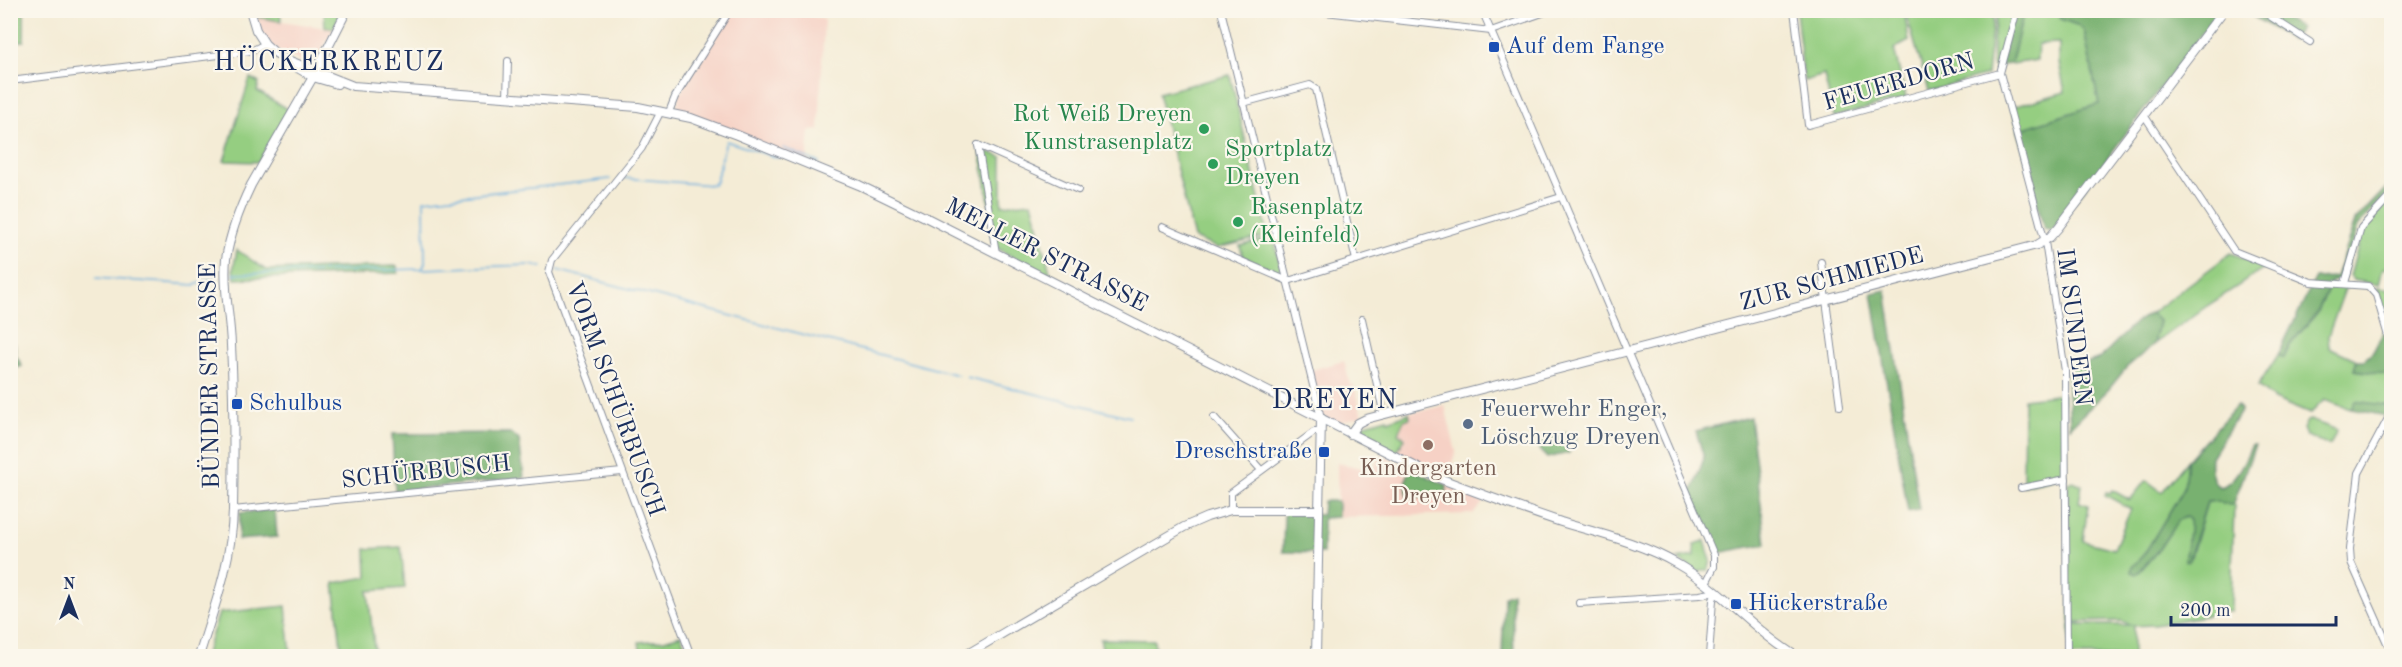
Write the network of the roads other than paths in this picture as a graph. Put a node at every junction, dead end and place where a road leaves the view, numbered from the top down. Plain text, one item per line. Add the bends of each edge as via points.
1 (250, 10) edge
2 (347, 10) edge
3 (730, 10) edge
4 (1221, 10) edge
5 (1308, 10) edge
6 (1482, 10) edge
7 (1551, 10) edge
8 (1794, 10) edge
9 (2017, 10) edge
10 (2224, 10) edge
11 (2260, 10) edge
12 (1491, 31) junction
13 (2310, 42) dead end
14 (265, 44) junction
15 (508, 61) dead end
16 (2000, 73) junction
17 (315, 74) junction
18 (12, 81) edge
19 (507, 98) junction
20 (1243, 103) junction
21 (10, 104) edge
22 (665, 111) junction
23 (2144, 115) junction
24 (1078, 190) dead end
25 (2391, 194) edge
26 (1562, 197) junction
27 (1162, 227) dead end
28 (2045, 242) junction
29 (996, 253) junction
30 (1356, 260) junction
31 (1821, 262) dead end
32 (1288, 281) junction
33 (2345, 283) junction
34 (1825, 301) junction
35 (1362, 319) dead end
36 (2391, 350) edge
37 (1628, 353) junction
38 (1840, 406) dead end
39 (2391, 411) edge
40 (1384, 415) junction
41 (1214, 417) dead end
42 (1321, 418) junction
43 (1320, 432) junction
44 (1350, 434) junction
45 (1261, 470) junction
46 (622, 472) junction
47 (2066, 479) junction
48 (2021, 488) dead end
49 (233, 510) junction
50 (1232, 510) junction
51 (1318, 510) junction
52 (1706, 583) junction
53 (1716, 592) junction
54 (1579, 603) dead end
55 (2391, 654) edge
56 (199, 657) edge
57 (691, 657) edge
58 (964, 657) edge
59 (1316, 657) edge
60 (1709, 657) edge
61 (1796, 657) edge
62 (2067, 657) edge

1 - 14 main road, MELLER STRASSE
2 - 17 main road, BÜNDER STRASSE
3 - 22 street
4 - 20 street
5 - 12 street
6 - 12 street
7 - 12 street
8 - 16 street, FEUERDORN via 1808,125
9 - 16 street
10 - 23 main road
11 - 13 street
12 - 26 street
14 - 17 main road, MELLER STRASSE
14 - 18 street via 251,51
15 - 19 street
16 - 28 street, IM SUNDERN
17 - 19 main road, MELLER STRASSE via 353,86
17 - 49 main road, BÜNDER STRASSE via 251,185 227,256
18 - 21 street
19 - 22 main road, MELLER STRASSE
20 - 30 street via 1310,85 1316,88
20 - 32 street
22 - 29 main road, MELLER STRASSE via 728,131 840,177
22 - 46 street, VORM SCHÜRBUSCH via 642,148 549,267 550,279
23 - 28 main road
23 - 33 street via 2234,251 2311,282
24 - 29 street via 978,146
25 - 33 street via 2361,228
26 - 30 street
26 - 37 street
27 - 32 street
28 - 34 main road, ZUR SCHMIEDE
28 - 47 street, IM SUNDERN via 2065,371
29 - 42 main road, MELLER STRASSE
30 - 32 street
31 - 34 street
32 - 42 street
33 - 36 street via 2373,290
34 - 37 main road, ZUR SCHMIEDE
34 - 38 street
35 - 40 street
37 - 40 main road, ZUR SCHMIEDE
37 - 52 street via 1714,555 1714,567
39 - 55 street via 2360,473 2350,549 2351,562
40 - 44 main road, ZUR SCHMIEDE via 1362,421
41 - 45 street
42 - 43 main road
42 - 44 main road, MELLER STRASSE
43 - 45 street via 1314,432
43 - 51 main road
44 - 52 main road, MELLER STRASSE via 1436,477 1645,549 1675,562
45 - 50 street via 1231,493
46 - 49 street, SCHÜRBUSCH
46 - 57 street, VORM SCHÜRBUSCH
47 - 48 street
47 - 62 street, IM SUNDERN
49 - 56 main road, BÜNDER STRASSE via 226,567
50 - 51 main road
50 - 58 main road via 1184,527
51 - 59 main road
52 - 53 main road, MELLER STRASSE
53 - 54 street
53 - 60 street
53 - 61 main road, MELLER STRASSE

